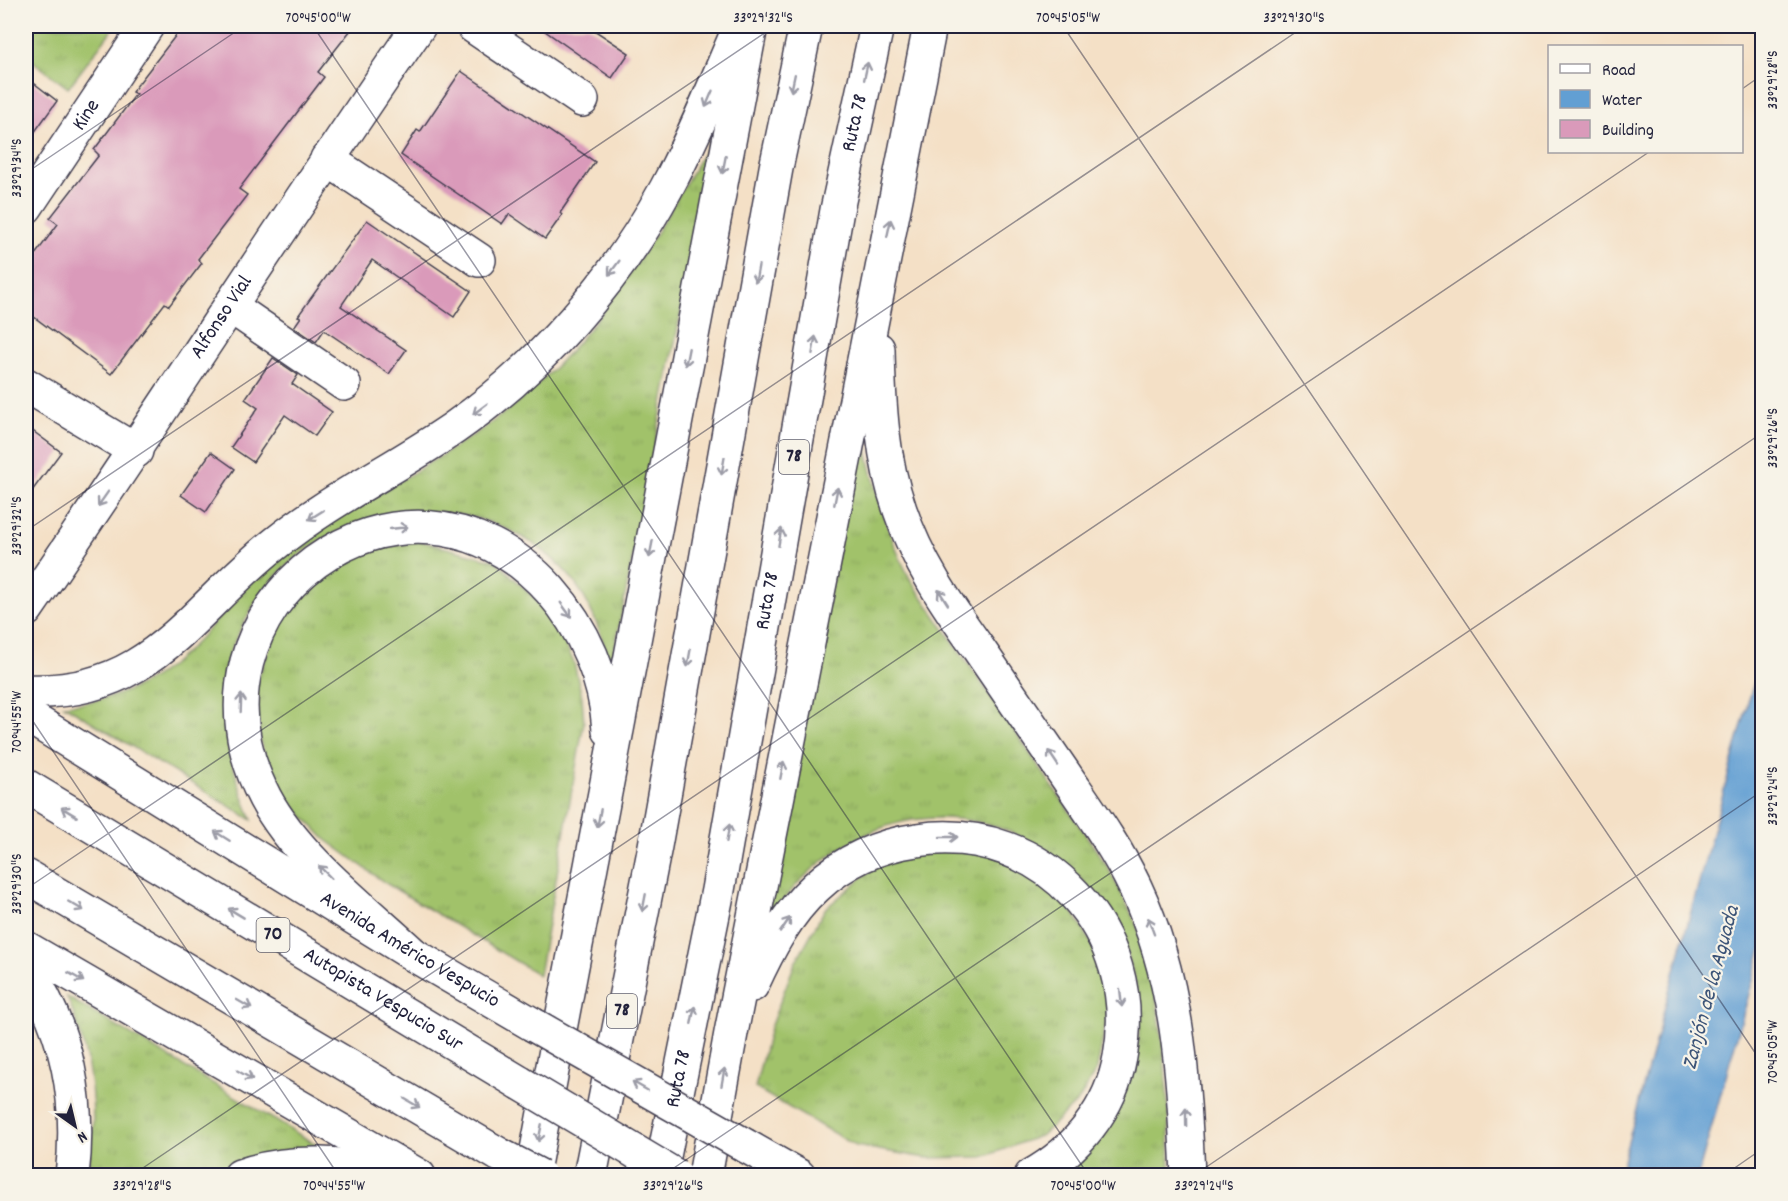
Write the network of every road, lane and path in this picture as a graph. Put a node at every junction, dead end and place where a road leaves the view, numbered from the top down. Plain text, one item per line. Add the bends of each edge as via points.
1 (147, 26) edge
2 (419, 26) edge
3 (473, 26) edge
4 (740, 26) edge
5 (751, 26) edge
6 (806, 26) edge
7 (877, 26) edge
8 (930, 26) edge
9 (582, 100) dead end
10 (327, 159) junction
11 (26, 207) edge
12 (479, 260) dead end
13 (878, 285) junction
14 (230, 306) junction
15 (344, 384) dead end
16 (26, 385) edge
17 (136, 451) junction
18 (26, 610) edge
19 (26, 691) edge
20 (26, 715) edge
21 (610, 760) junction
22 (26, 786) edge
23 (26, 876) edge
24 (26, 948) edge
25 (414, 955) junction
26 (26, 968) edge
27 (731, 1033) junction
28 (72, 1176) edge
29 (240, 1176) edge
30 (402, 1176) edge
31 (419, 1176) edge
32 (532, 1176) edge
33 (540, 1176) edge
34 (590, 1176) edge
35 (660, 1176) edge
36 (676, 1176) edge
37 (705, 1176) edge
38 (799, 1176) edge
39 (1031, 1176) edge
40 (1188, 1176) edge

1 - 11 main road, Kine
2 - 10 main road, Alfonso Vial
3 - 9 main road
4 -> 19 main road via 686,150 643,226 590,300 491,401 278,541 150,658 102,680
5 -> 21 main road
6 -> 34 main road, 78 via 776,168 655,846
35 -> 7 main road, Ruta 78 / 78 via 718,891 837,210
13 -> 8 main road
10 - 12 main road
10 - 14 main road, Alfonso Vial
27 -> 13 main road
40 -> 13 main road via 1178,1028 1164,967 1135,888 1078,794 939,592 900,511 884,440
14 - 15 main road
14 - 17 main road, Alfonso Vial
16 - 17 main road
17 -> 18 main road, Alfonso Vial
25 -> 20 main road, Avenida Américo Vespucio
25 -> 21 main road via 287,831 265,799 249,764 241,714 244,670 254,636 286,587 333,550 385,530 441,529 496,548 544,584 572,617 604,697
21 -> 32 main road
36 -> 22 main road, Autopista Vespucio Sur / 70, bridge
23 -> 33 main road, bridge
24 -> 31 main road
38 -> 25 main road, Avenida Américo Vespucio, bridge
26 - 28 main road via 53,1019 70,1072 75,1130
37 -> 27 main road
27 -> 39 main road via 762,962 789,918 815,887 848,864 884,847 940,837 991,842 1024,855 1063,883 1098,924 1118,974 1123,1011 1116,1076 1102,1108 1070,1147
29 - 30 main road via 285,1166 326,1165

